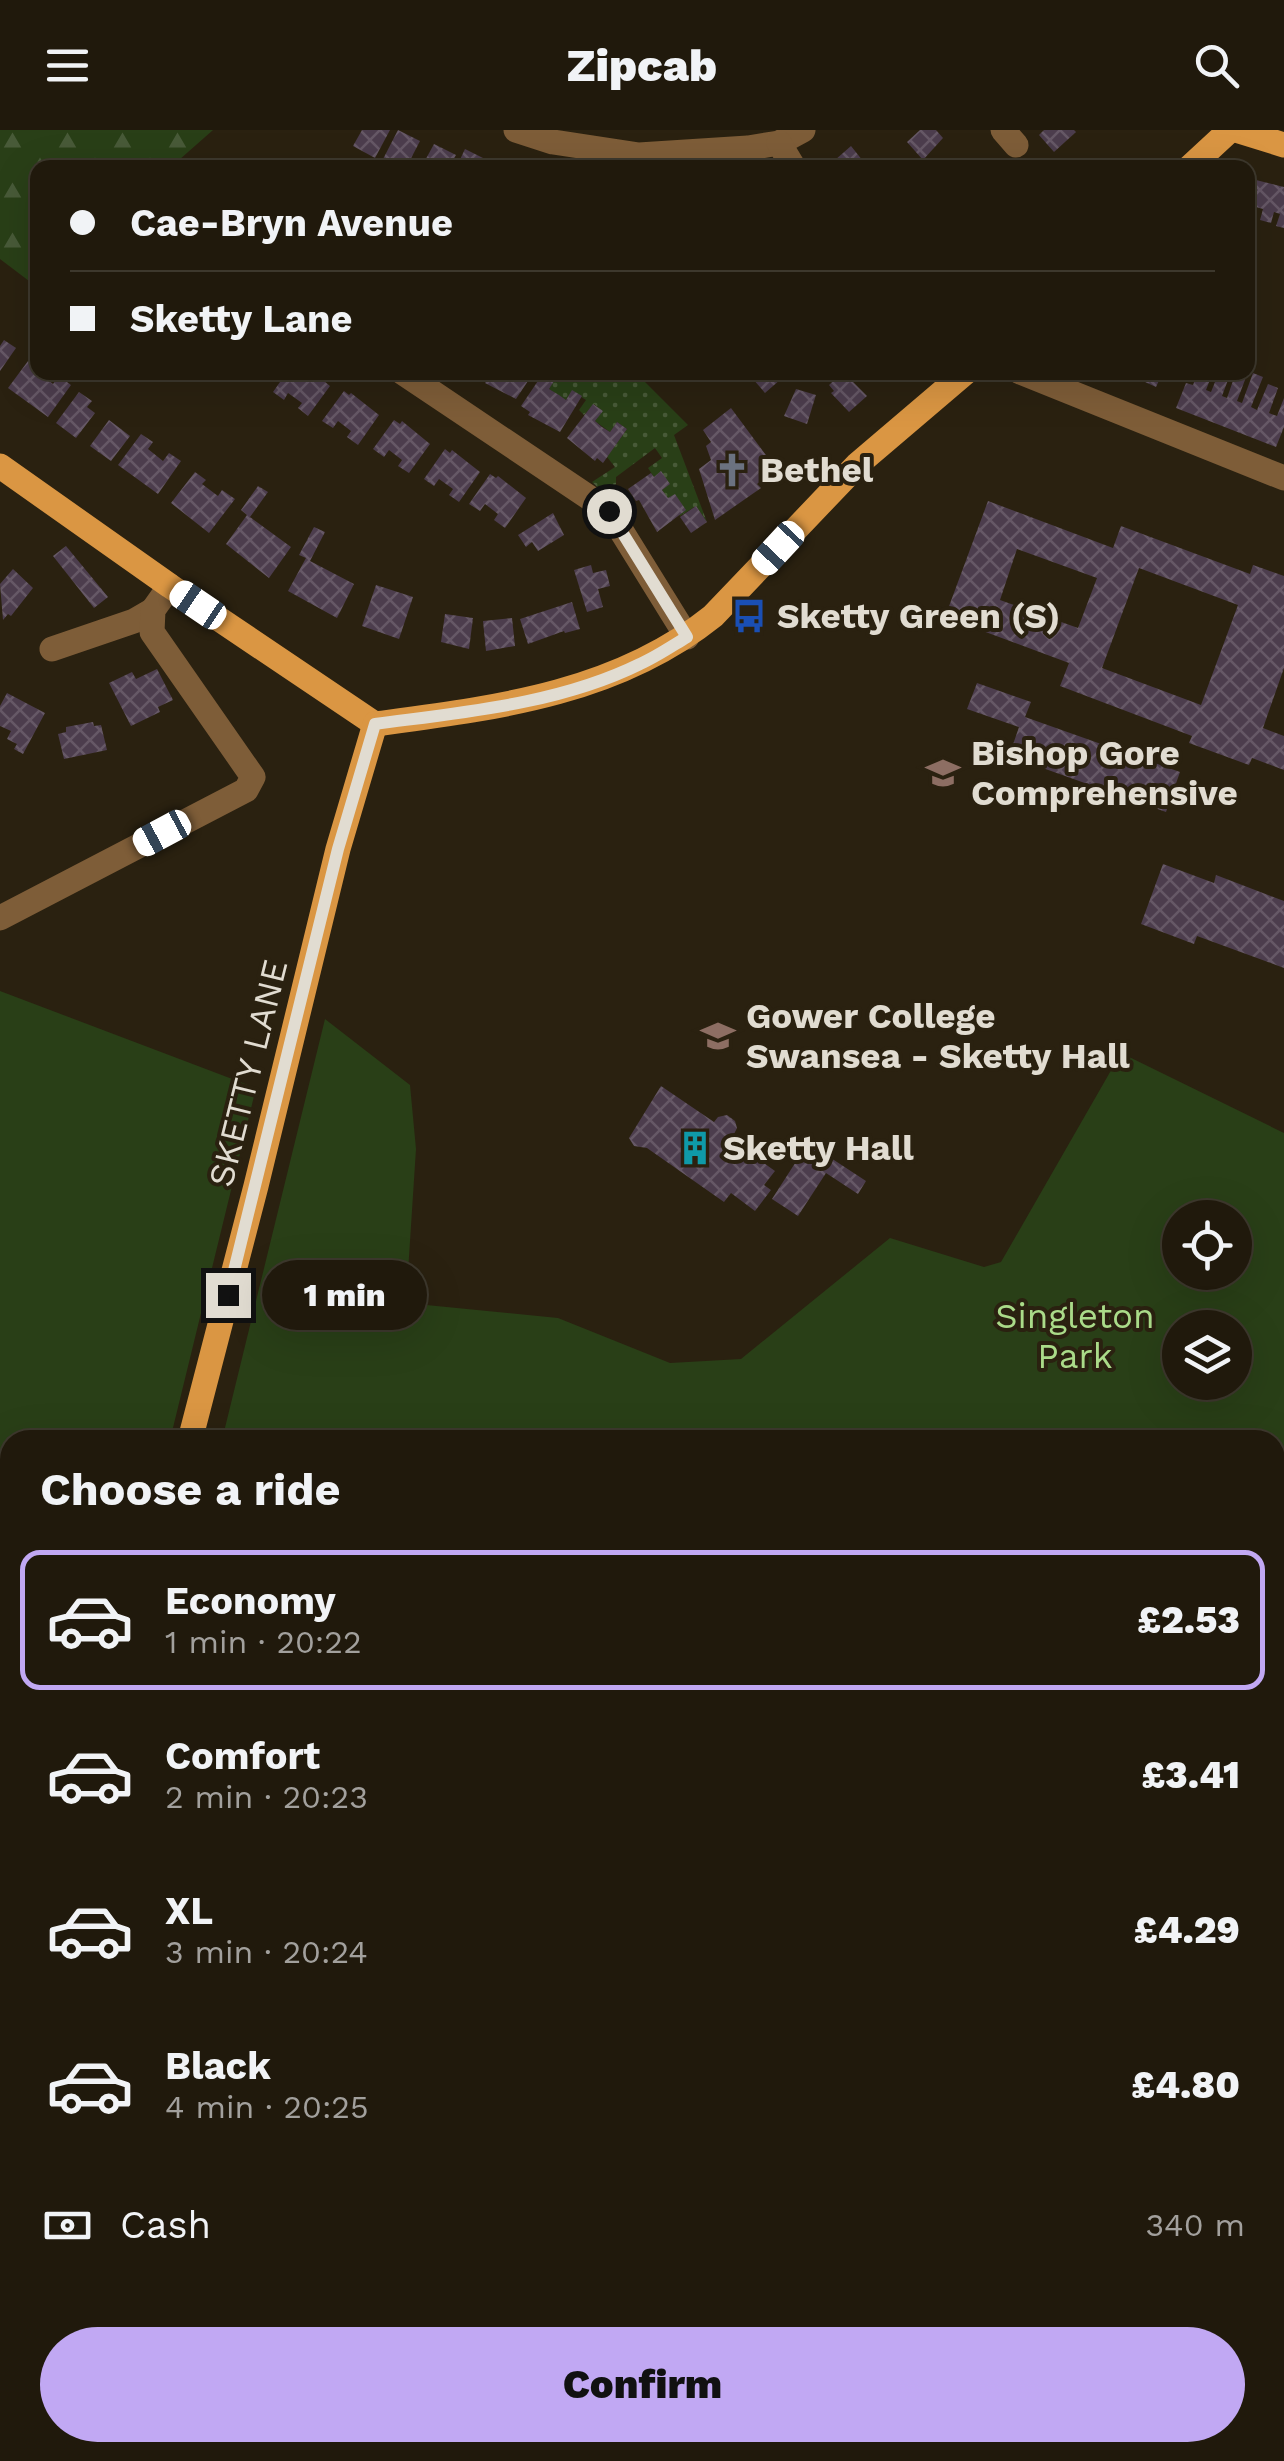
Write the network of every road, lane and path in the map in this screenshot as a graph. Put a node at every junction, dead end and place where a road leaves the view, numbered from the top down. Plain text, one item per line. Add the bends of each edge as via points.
1 (516, 130) edge
2 (803, 130) edge
3 (1233, 130) edge
4 (779, 143) junction
5 (1284, 145) edge
6 (634, 160) edge
7 (646, 160) edge
8 (789, 160) edge
9 (1198, 160) edge
10 (414, 380) edge
11 (957, 380) edge
12 (1041, 380) edge
13 (0, 466) edge
14 (1282, 473) edge
15 (170, 586) junction
16 (153, 610) junction
17 (687, 637) junction
18 (52, 649) dead end
19 (375, 724) junction
20 (0, 918) edge
21 (193, 1430) edge

1 - 6 street
2 - 4 street
3 - 5 main road
3 - 9 main road
4 - 7 street
4 - 8 street
10 - 17 street via 609,511
11 - 17 main road via 858,464
12 - 14 street
13 - 15 main road
15 - 16 street
15 - 19 main road
16 - 18 street
16 - 20 street via 152,632 253,777 246,790 218,806
17 - 19 main road via 597,682 505,706
19 - 21 main road, SKETTY LANE

